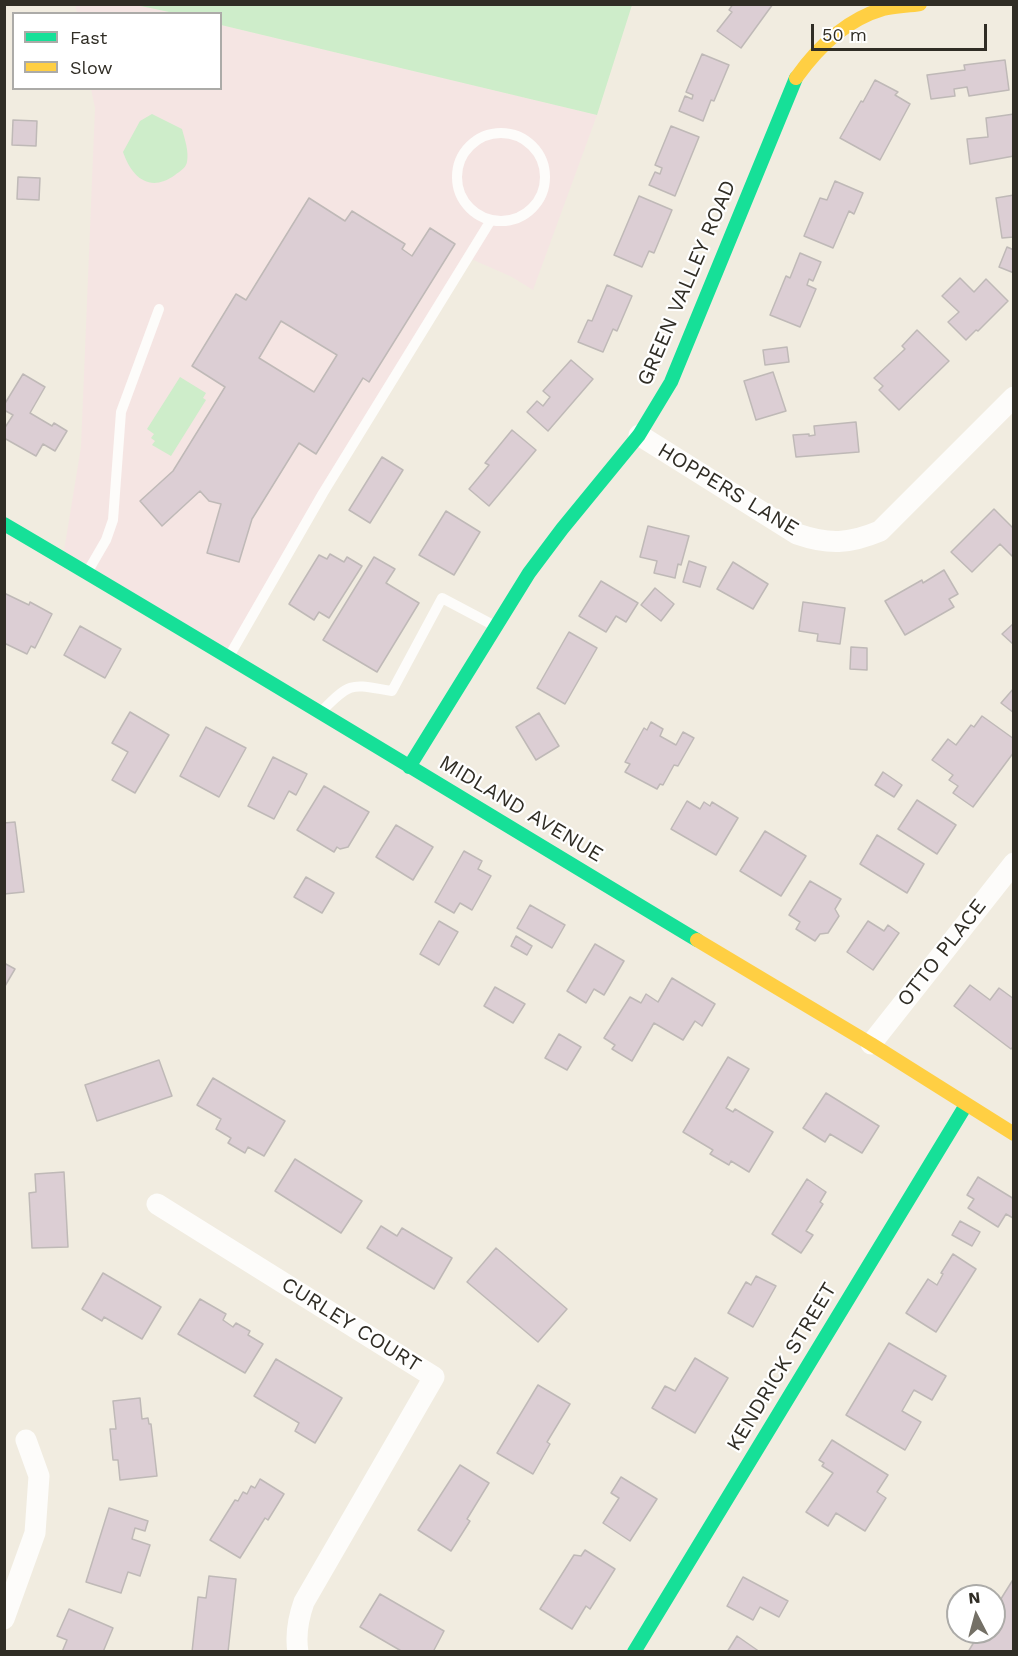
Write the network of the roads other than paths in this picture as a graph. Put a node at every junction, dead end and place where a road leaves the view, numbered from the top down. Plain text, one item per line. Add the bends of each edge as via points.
1 (920, 4) edge
2 (491, 220) junction
3 (159, 309) dead end
4 (1014, 397) edge
5 (639, 435) junction
6 (4, 524) edge
7 (87, 572) junction
8 (496, 626) junction
9 (229, 656) junction
10 (320, 712) junction
11 (409, 767) junction
12 (1014, 863) edge
13 (871, 1044) junction
14 (966, 1105) junction
15 (1014, 1134) edge
16 (156, 1204) dead end
17 (26, 1440) dead end
18 (4, 1618) edge
19 (298, 1652) edge
20 (634, 1652) edge

1 - 5 street, GREEN VALLEY ROAD via 859,17 834,33 810,56 794,81 671,382
2 - 2 lane via 512,220 526,214 544,190 546,175 534,147 508,133 493,133 473,142 459,160 456,175 465,204
2 - 9 lane via 323,493
3 - 7 lane via 121,412 113,520
4 - 5 street, HOPPERS LANE via 880,531 840,543 797,534
5 - 8 street, GREEN VALLEY ROAD via 536,564
6 - 7 street, MIDLAND AVENUE
7 - 9 street, MIDLAND AVENUE
8 - 10 lane via 442,598 392,691 358,685 341,692
8 - 11 street, GREEN VALLEY ROAD
9 - 10 street, MIDLAND AVENUE
10 - 11 street, MIDLAND AVENUE
11 - 13 street, MIDLAND AVENUE
12 - 13 street, OTTO PLACE
13 - 14 street, MIDLAND AVENUE
14 - 15 street, MIDLAND AVENUE
14 - 20 street, KENDRICK STREET
16 - 19 street, CURLEY COURT via 434,1377 304,1602 298,1617
17 - 18 street via 39,1476 35,1533

